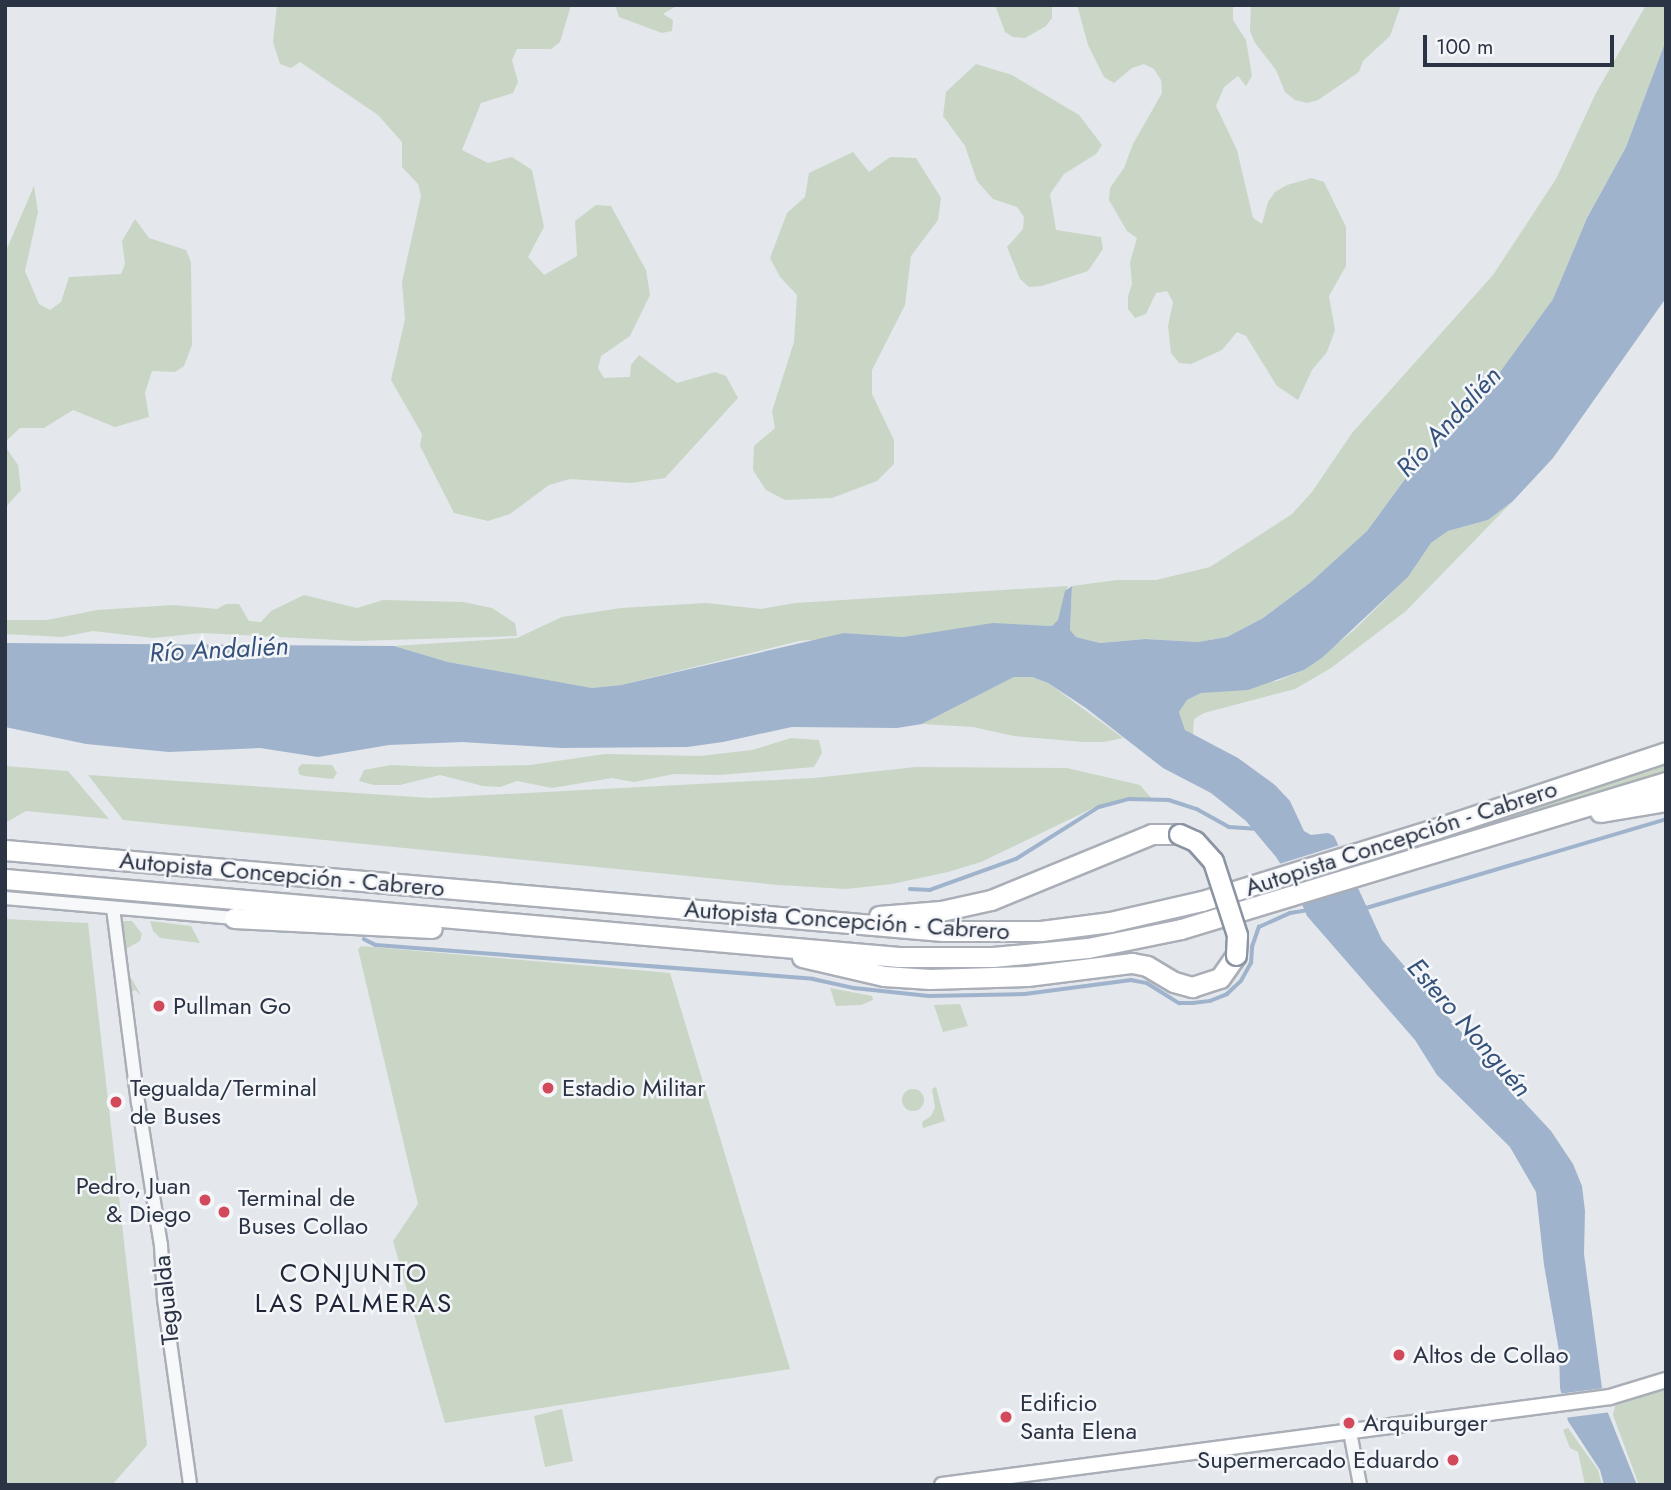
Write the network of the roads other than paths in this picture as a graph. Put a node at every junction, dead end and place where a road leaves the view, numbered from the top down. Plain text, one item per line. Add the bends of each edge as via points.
1 (1666, 743) edge
2 (1666, 752) edge
3 (1606, 772) junction
4 (1666, 782) edge
5 (1666, 801) edge
6 (1517, 828) junction
7 (5, 850) edge
8 (5, 879) edge
9 (5, 898) edge
10 (113, 908) junction
11 (234, 918) joint
12 (811, 919) junction
13 (555, 926) junction
14 (746, 943) junction
15 (1666, 1380) edge
16 (1350, 1432) junction
17 (190, 1485) edge
18 (942, 1485) edge
19 (1360, 1485) edge

1 - 3 highway
2 - 3 highway, Autopista Concepción - Cabrero
3 - 12 highway, Autopista Concepción - Cabrero via 1356,854 1143,916 1041,931 943,931
4 - 6 highway, Autopista Concepción - Cabrero
5 - 6 highway
6 - 14 highway, Autopista Concepción - Cabrero via 1150,936 1025,955 899,957
7 - 12 highway, Autopista Concepción - Cabrero
8 - 13 highway, Autopista Concepción - Cabrero
9 - 10 street
10 - 11 street
10 - 17 street, Tegualda
11 - 13 highway via 456,929
12 - 14 highway, bridge via 906,915 974,905 1024,890 1152,834 1179,834 1195,841 1213,860 1237,936 1236,955 1220,978 1192,987 1132,963 994,978 884,976
13 - 14 highway, Autopista Concepción - Cabrero
15 - 16 main road via 1610,1397
16 - 18 main road
16 - 19 street

